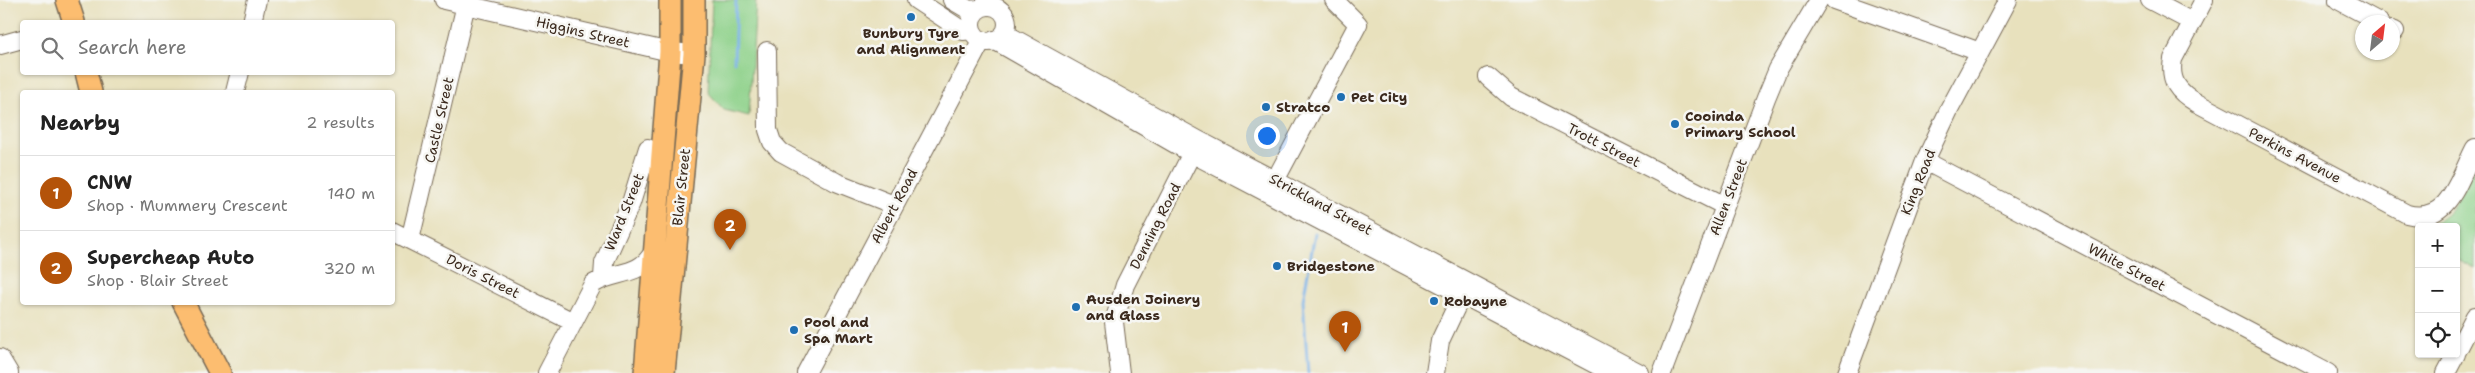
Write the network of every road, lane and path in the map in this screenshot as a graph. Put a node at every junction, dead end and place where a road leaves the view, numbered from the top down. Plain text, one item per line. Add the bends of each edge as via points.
1 (67, 0) edge
2 (257, 0) edge
3 (444, 0) edge
4 (670, 0) edge
5 (694, 0) edge
6 (916, 0) edge
7 (952, 0) edge
8 (1334, 0) edge
9 (1819, 0) edge
10 (1834, 0) edge
11 (2008, 0) edge
12 (2150, 0) edge
13 (2204, 0) edge
14 (2338, 0) edge
15 (467, 3) edge
16 (1002, 5) edge
17 (978, 9) junction
18 (2365, 15) edge
19 (73, 20) edge
20 (252, 20) edge
21 (2192, 22) junction
22 (988, 36) junction
23 (20, 40) edge
24 (0, 45) edge
25 (767, 51) dead end
26 (670, 52) junction
27 (1980, 52) junction
28 (694, 54) junction
29 (87, 75) edge
30 (239, 75) edge
31 (1488, 77) dead end
32 (90, 90) edge
33 (236, 90) edge
34 (1195, 146) junction
35 (648, 148) dead end
36 (2475, 148) edge
37 (1925, 161) junction
38 (1272, 186) junction
39 (894, 205) junction
40 (1725, 206) junction
41 (395, 232) edge
42 (410, 240) junction
43 (664, 253) junction
44 (603, 279) junction
45 (652, 285) junction
46 (1465, 288) junction
47 (185, 305) edge
48 (2475, 316) edge
49 (573, 322) junction
50 (2460, 346) edge
51 (0, 358) edge
52 (2454, 358) edge
53 (9, 373) edge
54 (220, 373) edge
55 (547, 373) edge
56 (645, 373) edge
57 (664, 373) edge
58 (806, 373) edge
59 (1120, 373) edge
60 (1436, 373) edge
61 (1612, 373) edge
62 (1640, 373) edge
63 (1662, 373) edge
64 (1847, 373) edge
65 (2328, 373) edge
66 (2446, 373) edge

1 - 19 main road
2 - 20 street
3 - 15 street, Higgins Street
4 - 26 main road, Blair Street
5 - 28 main road, Blair Street
6 - 22 street, Strickland Street via 963,31
7 - 17 street via 969,10
8 - 38 street via 1358,24
9 - 40 street, Allen Street via 1778,69
10 - 27 street
11 - 27 street, King Road
12 - 21 street
13 - 21 street, Perkins Avenue
14 - 18 street
15 - 26 street, Higgins Street
15 - 42 street, Castle Street
16 - 17 street
16 - 22 street via 1006,20
17 - 22 street, Albert Road via 972,16
21 - 36 street, Perkins Avenue via 2172,67 2174,83 2184,95 2406,214 2421,217 2444,207
22 - 34 street, Strickland Street
22 - 39 street, Albert Road
23 - 24 street
25 - 39 street via 768,130 774,146 836,182
26 - 28 street, Higgins Street
26 - 43 main road, Blair Street
27 - 37 street, King Road
28 - 43 main road, Blair Street
29 - 32 main road
30 - 33 street
31 - 40 street, Trott Street via 1511,97
34 - 38 street, Strickland Street
34 - 59 street, Denning Road via 1125,285 1114,322
35 - 44 street, Ward Street via 631,203 604,263
37 - 64 street, King Road
37 - 65 street, White Street
38 - 46 street, Strickland Street
39 - 58 street, Albert Road
40 - 63 street, Allen Street
41 - 42 street, Doris Street
42 - 49 street, Doris Street
43 - 44 street via 628,274
43 - 45 main road, Blair Street
43 - 57 main road, Blair Street
44 - 45 street
44 - 49 street, Ward Street
45 - 56 main road, Blair Street
46 - 60 street via 1440,341
46 - 61 street, Strickland Street
46 - 62 street, Strickland Street
47 - 54 main road
48 - 50 street
49 - 55 street, Ward Street
51 - 53 street
52 - 66 street

